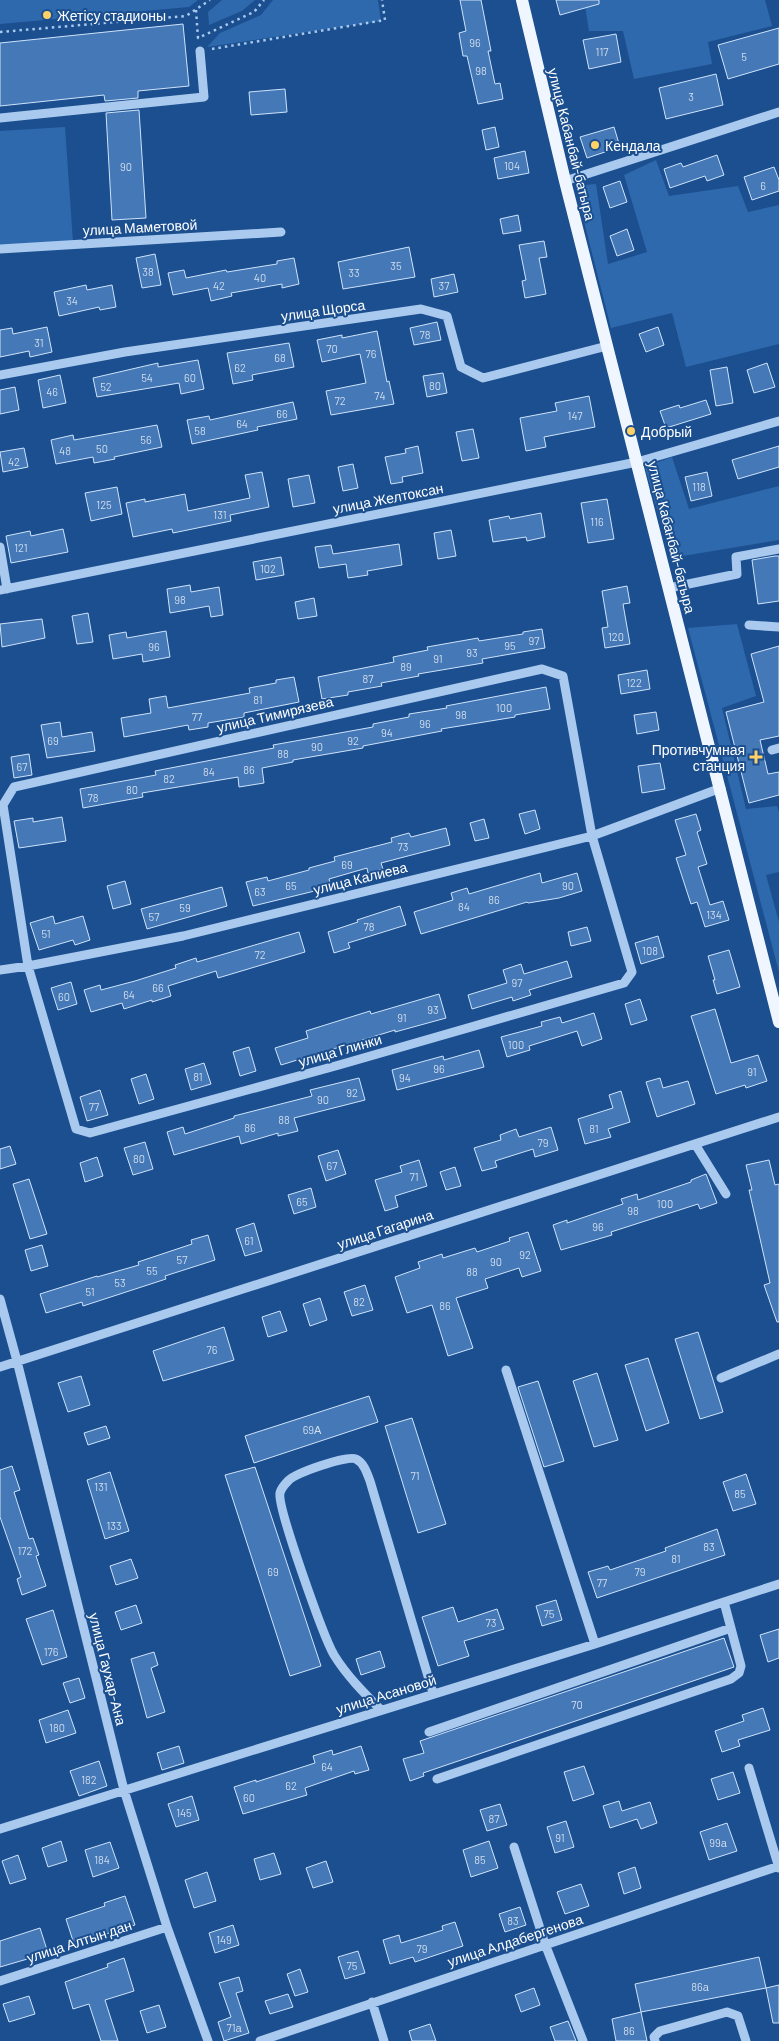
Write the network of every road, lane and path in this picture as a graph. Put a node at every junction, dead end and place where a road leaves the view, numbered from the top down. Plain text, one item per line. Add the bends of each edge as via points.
1 (210, 0) edge
2 (264, 0) edge
3 (382, 0) edge
4 (522, 0) edge
5 (196, 9) junction
6 (0, 32) edge
7 (198, 38) junction
8 (200, 51) junction
9 (779, 112) edge
10 (0, 118) edge
11 (565, 181) junction
12 (281, 232) dead end
13 (0, 249) edge
14 (607, 346) junction
15 (0, 375) edge
16 (779, 421) edge
17 (637, 462) junction
18 (0, 547) edge
19 (779, 549) edge
20 (669, 588) junction
21 (3, 590) edge
22 (749, 625) dead end
23 (779, 627) edge
24 (721, 788) junction
25 (592, 836) junction
26 (28, 966) junction
27 (0, 970) edge
28 (779, 1022) edge
29 (779, 1117) edge
30 (695, 1144) junction
31 (726, 1194) dead end
32 (0, 1299) edge
33 (779, 1354) edge
34 (17, 1361) junction
35 (0, 1367) edge
36 (506, 1370) dead end
37 (721, 1378) dead end
38 (779, 1584) edge
39 (724, 1602) junction
40 (731, 1628) junction
41 (595, 1644) junction
42 (433, 1693) junction
43 (381, 1710) junction
44 (429, 1732) dead end
45 (749, 1768) dead end
46 (437, 1779) dead end
47 (124, 1790) junction
48 (0, 1829) edge
49 (514, 1847) dead end
50 (779, 1867) edge
51 (167, 1927) junction
52 (545, 1944) junction
53 (0, 1981) edge
54 (372, 2002) junction
55 (208, 2041) edge
56 (260, 2041) edge
57 (384, 2041) edge
58 (583, 2041) edge
59 (655, 2041) edge
60 (746, 2041) edge

1 - 5 path
2 - 7 path via 254,12
3 - 8 path via 385,20
4 - 11 main road, улица Кабанбай-батыра
5 - 6 path via 186,16
5 - 7 path
7 - 8 path
8 - 10 street via 204,97
9 - 11 street
11 - 14 main road, улица Кабанбай-батыра
12 - 13 street, улица Маметовой
14 - 15 street, улица Щорса via 483,378 461,367 447,316 421,310 125,352
14 - 17 main road, улица Кабанбай-батыра
16 - 17 street, улица Желтоксан
17 - 20 main road, улица Кабанбай-батыра
17 - 21 street, улица Желтоксан
18 - 21 street
19 - 20 street via 736,556 737,574
20 - 24 main road, улица Кабанбай-батыра
22 - 23 street
24 - 25 street, улица Калиева
24 - 28 main road, улица Кабанбай-батыра
25 - 26 street, улица Калиева via 184,936
25 - 26 street, улица Глинки via 632,972 624,983 90,1132 76,1129
25 - 26 street, улица Тимирязева via 562,676 542,669 14,787 4,805
26 - 27 street, улица Калиева
29 - 30 street, улица Гагарина
30 - 31 street
30 - 34 street, улица Гагарина
32 - 34 street, улица Гаухар-Ана
33 - 37 street
34 - 35 street, улица Гагарина
34 - 47 street, улица Гаухар-Ана
36 - 41 street
38 - 39 street, улица Асановой
39 - 40 street
39 - 41 street, улица Асановой
40 - 44 street
40 - 46 street via 741,1666 740,1673 731,1679
41 - 42 street, улица Асановой
42 - 43 street, улица Асановой
42 - 43 street via 366,1472 357,1459 329,1464 289,1479 280,1490 279,1500 334,1654 351,1679
43 - 47 street, улица Асановой
45 - 50 street
47 - 48 street, улица Асановой
47 - 51 street, улица Гаухар-Ана
49 - 52 street
50 - 52 street, улица Алдабергенова
51 - 53 street, улица Алтын дан
51 - 55 street, улица Гаухар-Ана
52 - 54 street, улица Алдабергенова
52 - 58 street
54 - 56 street, улица Алдабергенова
54 - 57 street
59 - 60 street via 654,2037 660,2031 727,2012 738,2016

